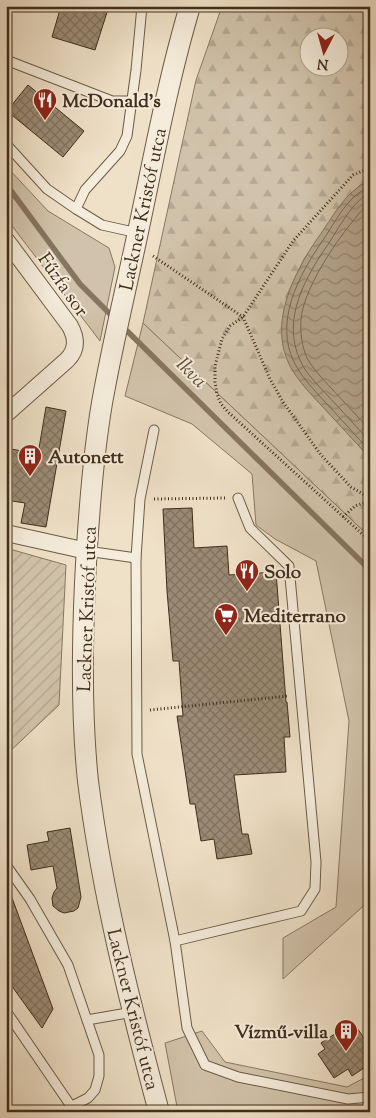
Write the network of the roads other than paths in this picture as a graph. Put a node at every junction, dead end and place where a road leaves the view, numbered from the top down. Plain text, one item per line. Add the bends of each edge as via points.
1 (142, 6) edge
2 (177, 6) edge
3 (190, 6) edge
4 (6, 60) edge
5 (131, 101) junction
6 (164, 106) junction
7 (6, 144) edge
8 (76, 210) junction
9 (136, 239) junction
10 (6, 240) edge
11 (6, 414) edge
12 (154, 430) dead end
13 (238, 498) road end
14 (6, 533) edge
15 (87, 551) junction
16 (136, 558) junction
17 (6, 865) edge
18 (175, 941) junction
19 (6, 1011) edge
20 (133, 1012) junction
21 (88, 1020) junction
22 (370, 1096) edge
23 (74, 1109) edge
24 (159, 1112) edge

1 - 5 lane
2 - 6 street, Lackner Kristóf utca
3 - 6 street, Lackner Kristóf utca
4 - 5 lane via 112,100
5 - 8 lane via 127,136 120,151 85,190
6 - 9 street, Lackner Kristóf utca
7 - 8 lane via 47,189
8 - 9 lane
9 - 15 street, Lackner Kristóf utca via 102,406
10 - 11 street, Fűzfa sor via 70,326 76,342 71,356
12 - 16 lane via 140,499
13 - 18 lane via 250,528 289,566 316,862 315,889 301,911
14 - 15 street
15 - 16 lane
15 - 20 street, Lackner Kristóf utca via 83,707 88,779 105,887
16 - 18 lane via 137,754
17 - 21 lane via 68,965
18 - 22 lane via 187,1028 205,1064 238,1077 348,1099
19 - 23 lane
20 - 21 lane
20 - 24 street, Lackner Kristóf utca
21 - 23 lane via 99,1055 100,1076 95,1090

